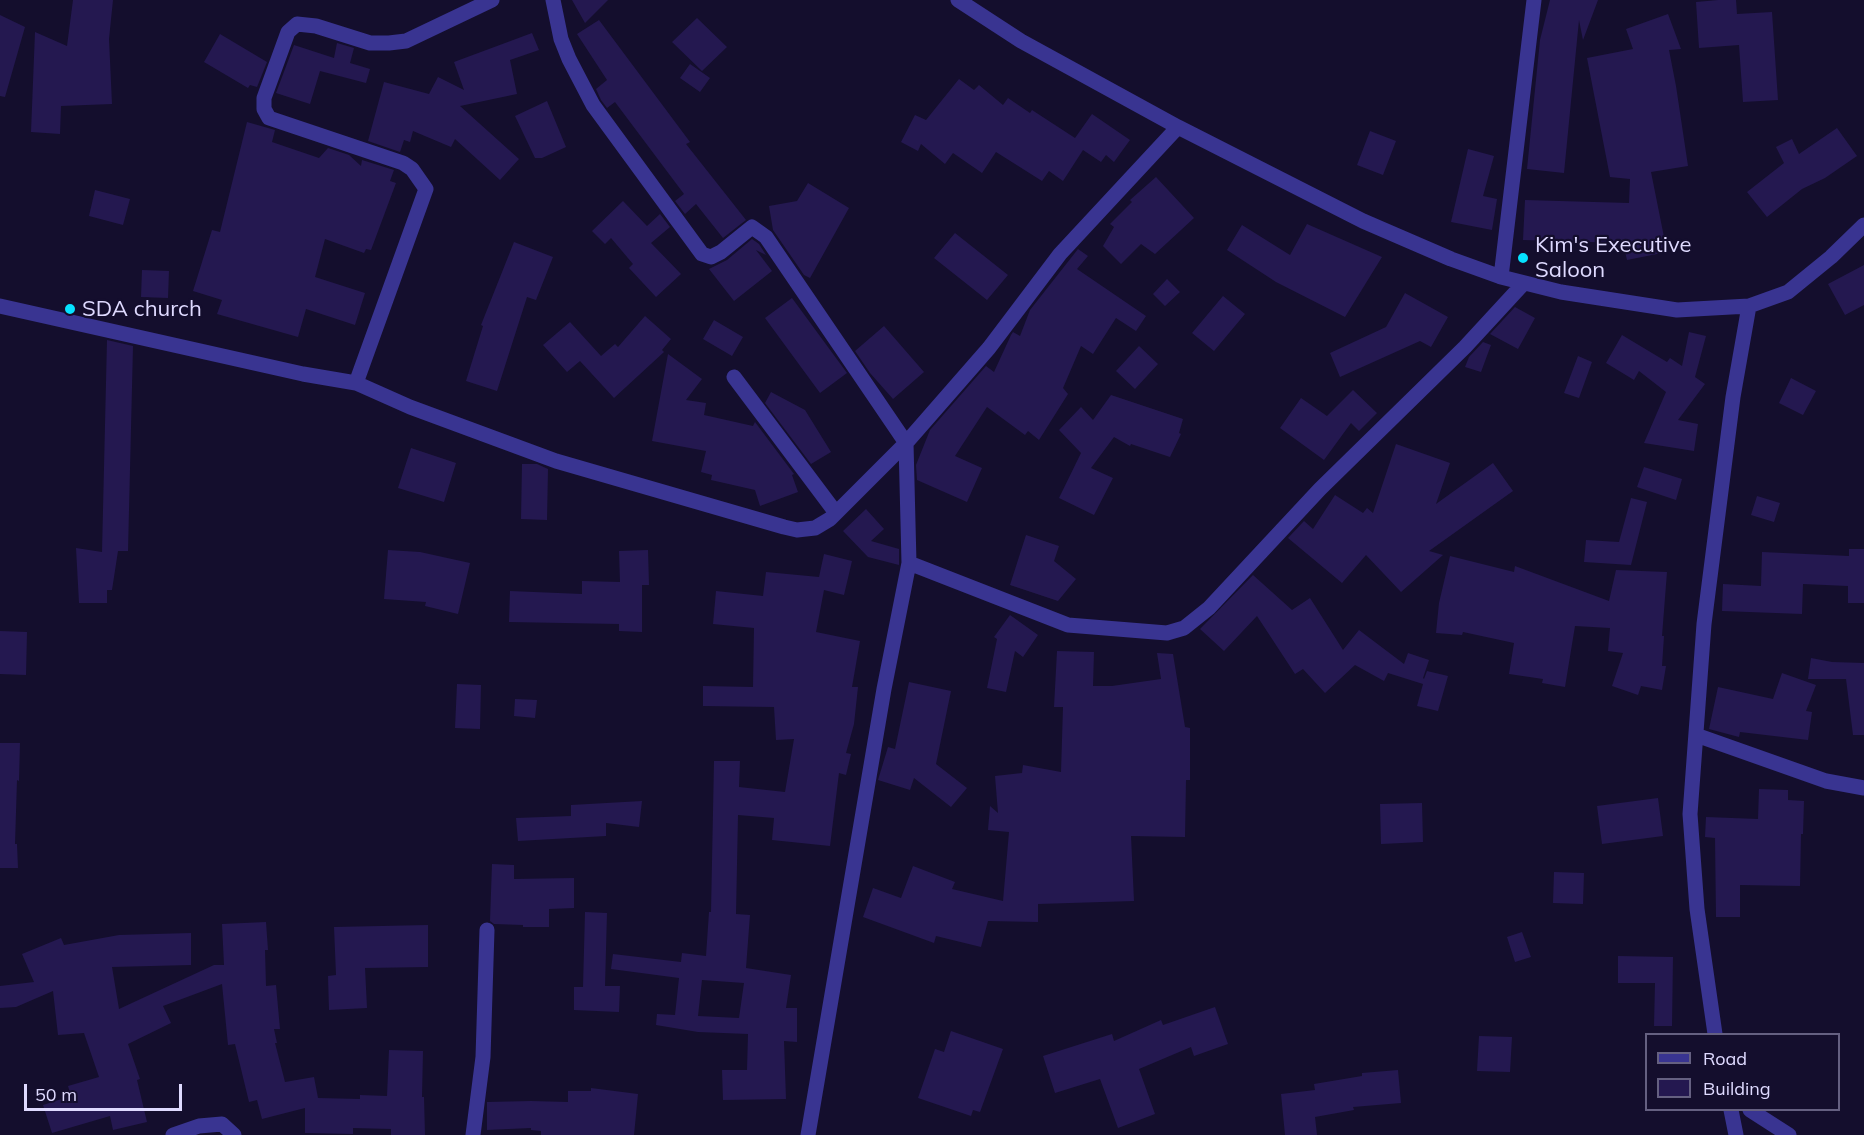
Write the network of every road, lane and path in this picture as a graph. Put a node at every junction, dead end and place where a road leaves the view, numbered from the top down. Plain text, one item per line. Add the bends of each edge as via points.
1 (492, 0) edge
2 (553, 0) edge
3 (958, 0) edge
4 (1534, 0) edge
5 (1178, 127) junction
6 (1864, 225) edge
7 (1501, 277) junction
8 (1524, 282) junction
9 (0, 306) edge
10 (1749, 306) junction
11 (734, 377) dead end
12 (356, 383) junction
13 (906, 443) junction
14 (836, 513) junction
15 (909, 563) junction
16 (1696, 735) junction
17 (1864, 788) edge
18 (487, 930) dead end
19 (1715, 1033) edge
20 (1731, 1111) edge
21 (1752, 1111) edge
22 (173, 1135) edge
23 (234, 1135) edge
24 (473, 1135) edge
25 (808, 1135) edge
26 (1736, 1135) edge
27 (1789, 1135) edge

1 - 12 street via 406,41 389,44 370,44 297,24 288,32 264,98 269,118 403,164 412,169 426,189
2 - 13 street via 561,39 593,105 702,254 711,257 721,252 752,227 766,237
3 - 5 street via 1021,41
4 - 7 street
5 - 7 street via 1363,221
5 - 13 street via 1060,254 989,348
6 - 10 street via 1788,292
7 - 8 street
8 - 10 street via 1561,292 1677,310
8 - 15 street via 1465,347 1320,489 1209,609 1184,628 1167,633 1068,625
9 - 12 street
10 - 16 street via 1733,397 1704,624
11 - 14 street
12 - 14 street via 556,461 784,527 815,528
13 - 14 street
13 - 15 street
15 - 25 street
16 - 17 street via 1826,781
16 - 19 street via 1690,826
18 - 24 street via 483,1057
20 - 26 street
21 - 27 street
22 - 23 street via 199,1126 222,1124

